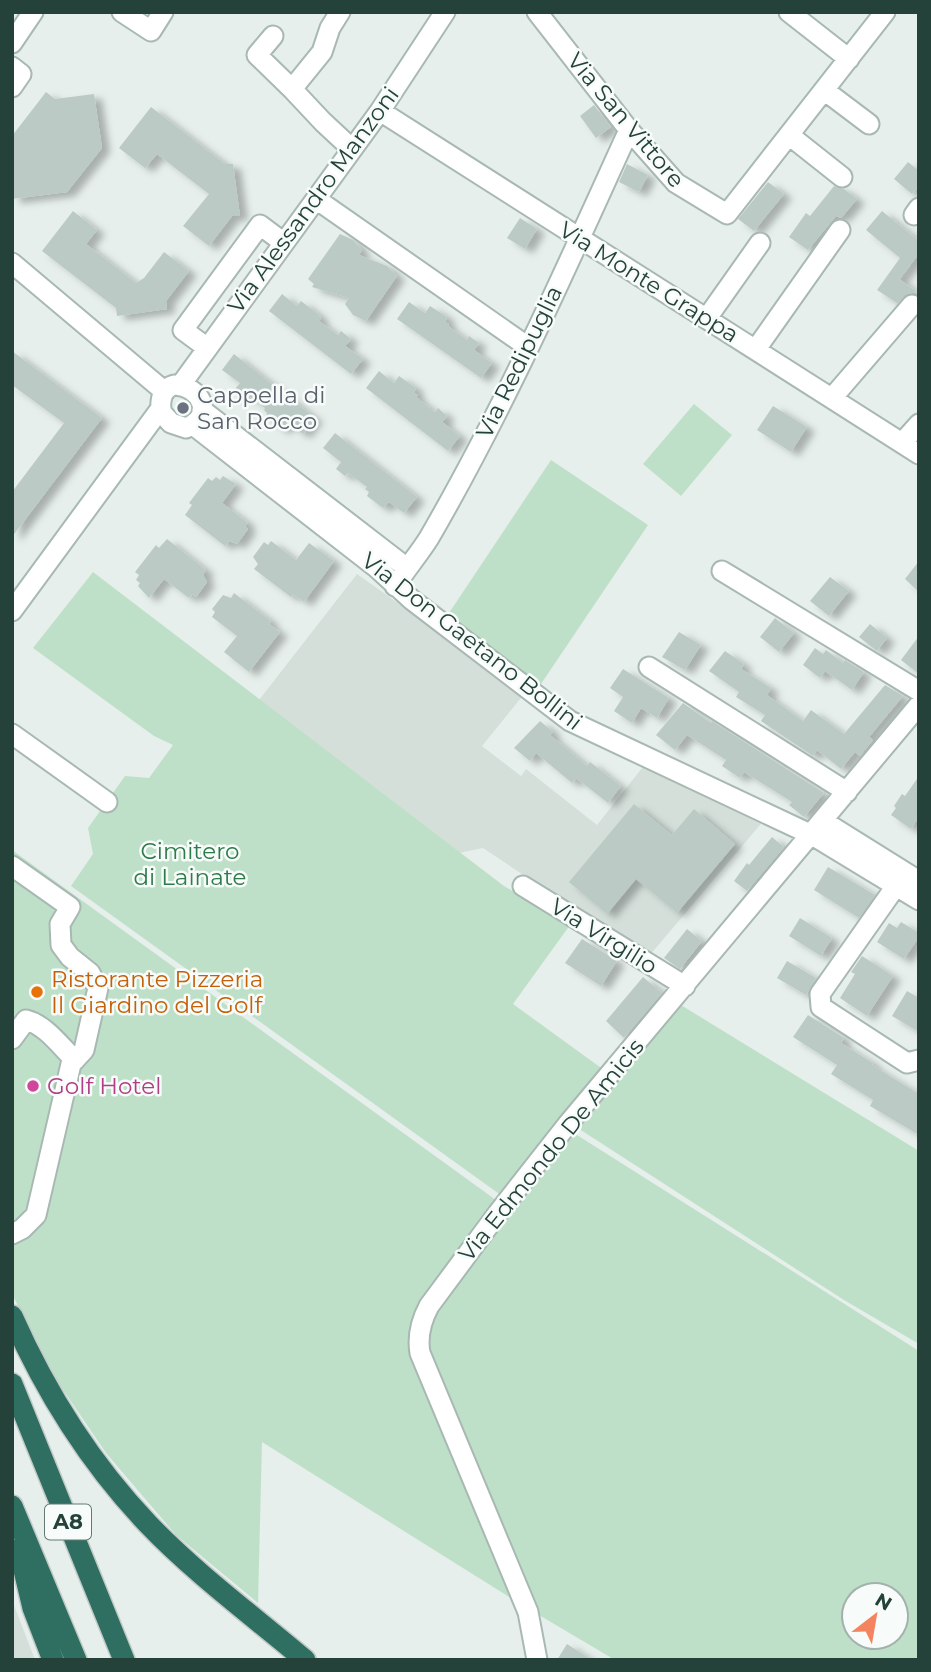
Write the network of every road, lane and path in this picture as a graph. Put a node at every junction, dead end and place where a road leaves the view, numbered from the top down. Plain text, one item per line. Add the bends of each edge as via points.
1 (33, 12) edge
2 (122, 12) edge
3 (163, 12) edge
4 (340, 12) edge
5 (445, 12) edge
6 (537, 12) edge
7 (789, 12) edge
8 (885, 12) edge
9 (273, 36) dead end
10 (12, 43) edge
11 (849, 59) junction
12 (12, 66) edge
13 (12, 87) edge
14 (292, 89) junction
15 (824, 90) junction
16 (380, 111) junction
17 (869, 124) dead end
18 (629, 130) junction
19 (789, 135) junction
20 (352, 149) junction
21 (842, 177) dead end
22 (316, 199) junction
23 (840, 230) dead end
24 (579, 238) junction
25 (284, 243) junction
26 (760, 243) dead end
27 (12, 263) edge
28 (912, 305) dead end
29 (707, 318) junction
30 (206, 347) junction
31 (528, 347) junction
32 (755, 349) junction
33 (832, 398) junction
34 (168, 401) junction
35 (198, 417) junction
36 (919, 424) edge
37 (902, 443) junction
38 (919, 454) edge
39 (407, 568) junction
40 (722, 571) dead end
41 (395, 586) junction
42 (12, 611) edge
43 (649, 667) dead end
44 (919, 691) edge
45 (919, 705) edge
46 (12, 734) edge
47 (847, 792) junction
48 (107, 802) dead end
49 (818, 828) junction
50 (12, 866) edge
51 (919, 881) edge
52 (523, 886) dead end
53 (896, 886) junction
54 (919, 900) edge
55 (685, 986) junction
56 (12, 1039) edge
57 (919, 1059) edge
58 (75, 1060) junction
59 (12, 1234) edge
60 (12, 1316) edge
61 (12, 1384) edge
62 (12, 1506) edge
63 (12, 1520) edge
64 (53, 1660) edge
65 (76, 1660) edge
66 (124, 1660) edge
67 (305, 1660) edge
68 (537, 1660) edge

1 - 10 street
2 - 3 street via 151,31
4 - 14 street via 322,52
5 - 16 street, Via Alessandro Manzoni
6 - 18 street, Via San Vittore
7 - 11 street
8 - 11 street
9 - 14 street via 257,55
11 - 15 street
12 - 13 street via 22,74
14 - 20 street
15 - 17 street
15 - 19 street
16 - 20 street, Via Alessandro Manzoni
16 - 24 street, Via Monte Grappa
18 - 19 street, Via San Vittore via 676,183 727,214
18 - 24 street, Via Redipuglia
19 - 21 street
20 - 22 street, Via Alessandro Manzoni
22 - 25 street, Via Alessandro Manzoni
22 - 31 street
23 - 32 street
24 - 29 street, Via Monte Grappa
24 - 31 street, Via Redipuglia
25 - 30 street, Via Alessandro Manzoni
25 - 30 street via 260,225 183,330
26 - 29 street
27 - 34 street
28 - 33 street
29 - 32 street, Via Monte Grappa
30 - 34 street, Via Alessandro Manzoni
31 - 39 street, Via Redipuglia via 443,512
32 - 33 street, Via Monte Grappa
33 - 37 street, Via Monte Grappa
34 - 35 street via 178,427 186,428
34 - 35 street via 195,393 200,398
34 - 42 street, Via Alessandro Manzoni
35 - 39 street, Via Don Gaetano Bollini
35 - 41 street, Via Don Gaetano Bollini
36 - 37 street
37 - 38 street, Via Monte Grappa
39 - 41 street, Via Redipuglia
40 - 44 street
41 - 49 street, Via Don Gaetano Bollini via 570,721
43 - 47 street
45 - 47 street, Via Edmondo De Amicis
46 - 48 street
47 - 49 street, Via Edmondo De Amicis
49 - 51 street
49 - 53 street
49 - 55 street, Via Edmondo De Amicis
50 - 58 street via 70,907 60,924 61,945 90,973 98,988 84,1050
52 - 55 street, Via Virgilio
53 - 54 street
53 - 57 street via 820,994 821,1007 908,1063
55 - 68 street, Via Edmondo De Amicis via 506,1202 422,1319 420,1353 528,1612
56 - 58 street via 26,1020 44,1030
58 - 59 street via 36,1215
60 - 67 highway via 41,1378 110,1480 194,1567
61 - 66 highway, A8
62 - 65 highway, A8
63 - 64 highway via 33,1608

